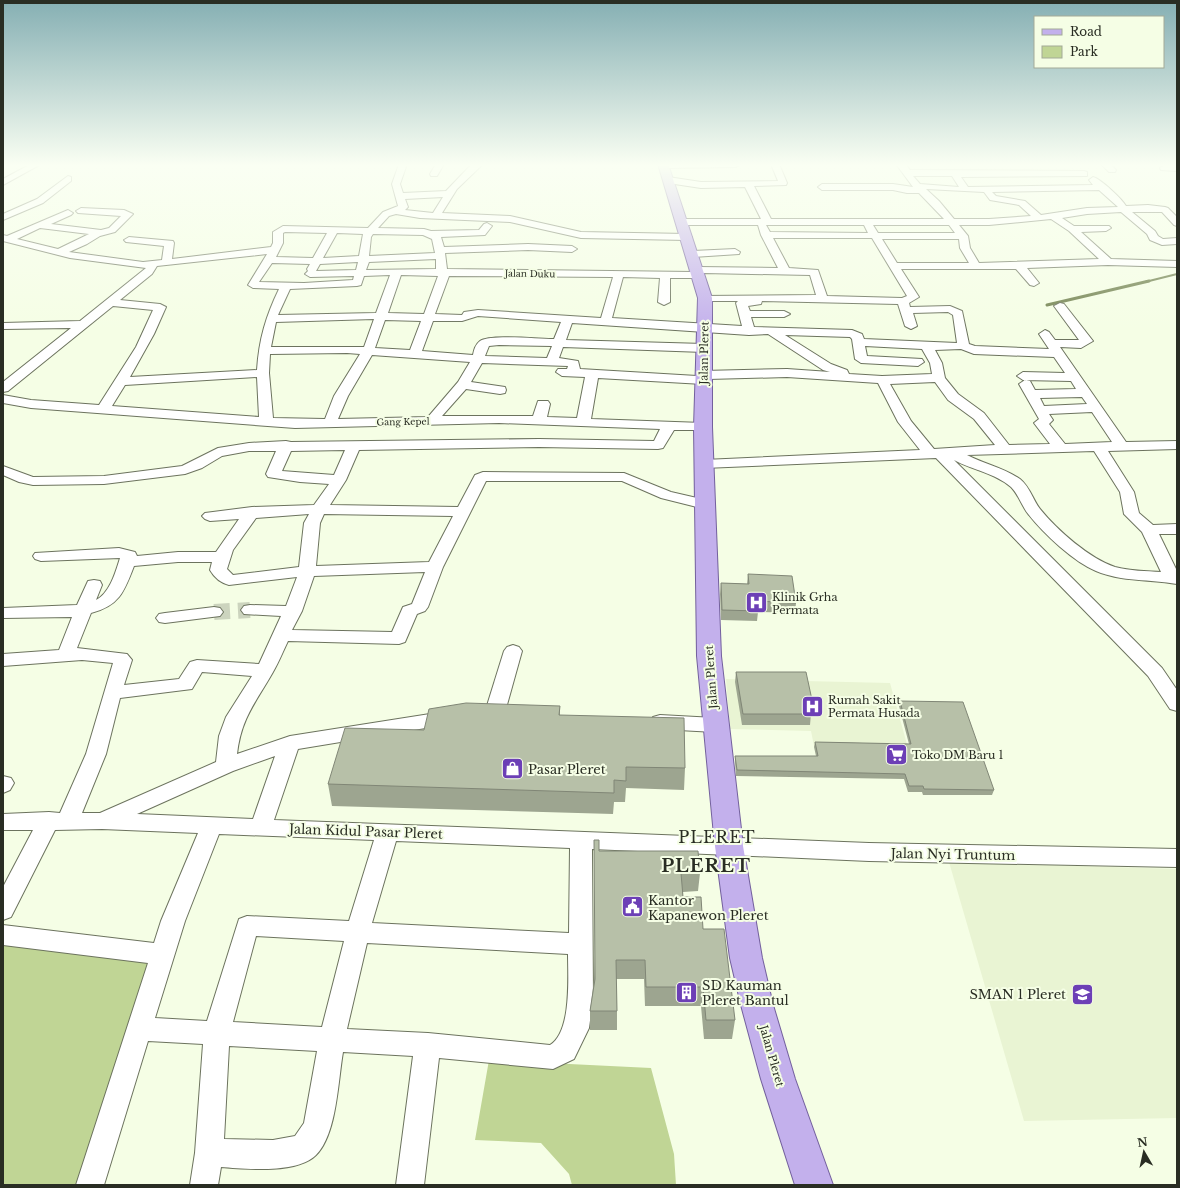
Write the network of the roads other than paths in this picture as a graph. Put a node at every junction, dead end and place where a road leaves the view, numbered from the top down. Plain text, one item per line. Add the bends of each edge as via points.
1 (54, 219) edge
2 (122, 219) edge
3 (381, 219) edge
4 (512, 219) edge
5 (681, 219) edge
6 (950, 219) edge
7 (1017, 219) edge
8 (1058, 219) edge
9 (1135, 219) edge
10 (1009, 220) junction
11 (866, 221) junction
12 (525, 222) junction
13 (764, 222) junction
14 (952, 222) junction
15 (1177, 223) edge
16 (1158, 225) dead end
17 (39, 226) junction
18 (487, 226) dead end
19 (1106, 228) dead end
20 (1072, 229) junction
21 (1021, 230) dead end
22 (333, 231) junction
23 (369, 231) junction
24 (556, 231) junction
25 (103, 232) junction
26 (150, 232) dead end
27 (521, 232) dead end
28 (432, 234) junction
29 (576, 235) junction
30 (766, 235) junction
31 (875, 235) junction
32 (963, 236) junction
33 (6, 239) edge
34 (129, 240) dead end
35 (1177, 241) edge
36 (528, 247) junction
37 (364, 248) junction
38 (379, 248) dead end
39 (437, 249) junction
40 (274, 250) junction
41 (572, 250) junction
42 (59, 252) junction
43 (691, 252) junction
44 (735, 252) dead end
45 (203, 257) junction
46 (269, 260) junction
47 (364, 260) junction
48 (317, 261) junction
49 (167, 262) junction
50 (1108, 262) junction
51 (154, 264) junction
52 (1053, 264) junction
53 (1177, 264) edge
54 (1018, 265) junction
55 (894, 266) junction
56 (976, 266) junction
57 (783, 271) junction
58 (361, 272) junction
59 (397, 272) junction
60 (443, 272) junction
61 (1064, 272) dead end
62 (310, 274) junction
63 (569, 274) junction
64 (619, 274) junction
65 (665, 274) junction
66 (1034, 283) dead end
67 (286, 286) junction
68 (304, 286) junction
69 (705, 298) junction
70 (761, 298) junction
71 (790, 298) junction
72 (822, 298) junction
73 (108, 302) junction
74 (664, 302) dead end
75 (905, 306) junction
76 (1060, 306) dead end
77 (745, 314) junction
78 (784, 314) dead end
79 (521, 316) junction
80 (381, 317) junction
81 (271, 318) junction
82 (429, 318) junction
83 (568, 319) junction
84 (606, 320) junction
85 (81, 324) junction
86 (3, 326) edge
87 (911, 326) dead end
88 (749, 331) junction
89 (772, 332) junction
90 (704, 338) junction
91 (510, 341) junction
92 (858, 342) junction
93 (559, 343) junction
94 (1052, 343) junction
95 (927, 346) junction
96 (962, 346) junction
97 (906, 350) dead end
98 (368, 351) junction
99 (264, 352) junction
100 (414, 355) junction
101 (479, 359) junction
102 (555, 366) junction
103 (263, 373) junction
104 (592, 374) junction
105 (1075, 377) junction
106 (703, 378) junction
107 (939, 378) junction
108 (863, 379) junction
109 (882, 380) junction
110 (121, 382) junction
111 (1026, 384) junction
112 (462, 385) junction
113 (3, 388) edge
114 (500, 390) dead end
115 (1086, 393) junction
116 (3, 399) edge
117 (543, 404) dead end
118 (1095, 408) junction
119 (103, 409) junction
120 (1040, 410) junction
121 (266, 421) junction
122 (431, 421) junction
123 (539, 421) junction
124 (330, 423) junction
125 (583, 423) junction
126 (669, 426) junction
127 (702, 427) junction
128 (286, 445) junction
129 (354, 445) junction
130 (1121, 445) junction
131 (1177, 445) edge
132 (1098, 446) junction
133 (1060, 447) junction
134 (1005, 449) junction
135 (941, 453) junction
136 (704, 464) junction
137 (3, 470) edge
138 (339, 480) junction
139 (705, 504) junction
140 (319, 509) junction
141 (252, 512) junction
142 (462, 512) junction
143 (210, 516) dead end
144 (1176, 529) edge
145 (1149, 530) junction
146 (41, 556) dead end
147 (221, 557) junction
148 (128, 562) junction
149 (435, 567) junction
150 (308, 571) junction
151 (1175, 579) edge
152 (94, 585) dead end
153 (83, 610) junction
154 (250, 610) tunnel mouth
155 (293, 611) junction
156 (214, 612) tunnel mouth
157 (3, 613) edge
158 (165, 618) dead end
159 (280, 635) junction
160 (513, 651) dead end
161 (66, 654) junction
162 (3, 660) edge
163 (265, 671) junction
164 (112, 693) junction
165 (1177, 704) edge
166 (644, 721) edge
167 (715, 725) junction
168 (290, 743) junction
169 (226, 766) junction
170 (58, 820) junction
171 (102, 820) junction
172 (3, 822) edge
173 (212, 825) junction
174 (260, 828) junction
175 (387, 833) junction
176 (581, 842) junction
177 (729, 846) junction
178 (1177, 858) edge
179 (3, 910) edge
180 (357, 933) junction
181 (3, 935) edge
182 (580, 944) junction
183 (163, 954) junction
184 (138, 1029) junction
185 (217, 1032) junction
186 (331, 1038) junction
187 (428, 1045) junction
188 (209, 1153) junction
189 (90, 1185) edge
190 (204, 1185) edge
191 (410, 1185) edge
192 (814, 1185) edge

1 - 17 street
2 - 25 street via 114,229
3 - 23 street
4 - 12 street
5 - 43 main road, Jalan Pleret
6 - 14 street
7 - 10 street
8 - 20 street
9 - 35 street via 1152,233 1153,238 1162,242
10 - 14 street
10 - 21 street
11 - 13 street
11 - 14 street
11 - 31 street
12 - 24 street
12 - 27 street
13 - 30 street
13 - 43 street
14 - 32 street
15 - 16 street
17 - 25 street
17 - 33 street
18 - 28 street via 482,233
19 - 20 street
20 - 50 street
22 - 23 street
22 - 40 street via 280,230 279,241
22 - 48 street
23 - 28 street
23 - 37 street
24 - 29 street
24 - 36 street via 541,237
25 - 26 street
25 - 42 street
28 - 39 street via 436,236
29 - 41 street
29 - 43 street
30 - 31 street
30 - 57 street
31 - 32 street
31 - 55 street
32 - 56 street via 965,248
33 - 42 street
34 - 49 street via 169,243
36 - 39 street
36 - 41 street
37 - 38 street
37 - 47 street
39 - 47 street
39 - 60 street
40 - 45 street
40 - 46 street
41 - 63 street
42 - 51 street via 136,265
43 - 44 street
43 - 57 street
43 - 65 street, Jalan Duku
43 - 69 main road, Jalan Pleret
45 - 46 street via 223,261
45 - 49 street
46 - 48 street
46 - 67 street via 253,285
47 - 48 street
47 - 58 street
48 - 62 street
49 - 51 street
50 - 52 street
50 - 53 street
51 - 73 street via 148,272
52 - 54 street
52 - 61 street
54 - 56 street
54 - 66 street
55 - 56 street
55 - 75 street via 913,297
57 - 71 street
57 - 72 street via 814,272
58 - 59 street, Jalan Duku
58 - 62 street, Jalan Duku
58 - 68 street via 354,284
59 - 60 street, Jalan Duku
59 - 80 street
60 - 63 street, Jalan Duku
60 - 82 street
62 - 68 street
63 - 64 street, Jalan Duku
64 - 65 street, Jalan Duku
64 - 84 street
65 - 74 street
67 - 68 street
67 - 81 street
69 - 70 street
69 - 90 main road, Jalan Pleret
70 - 71 street
70 - 77 street via 760,301 742,304
71 - 72 street
72 - 75 street
73 - 85 street
73 - 110 street via 160,307
75 - 87 street
75 - 96 street via 956,311
76 - 94 street via 1086,341 1081,344
77 - 78 street
77 - 88 street
79 - 82 street via 478,313 468,314 462,318
79 - 83 street
79 - 91 street
80 - 81 street
80 - 82 street
80 - 98 street
81 - 99 street
82 - 100 street
83 - 84 street
83 - 93 street
84 - 90 street
85 - 86 street
85 - 113 street
88 - 89 street
88 - 90 street
89 - 92 street via 852,334 857,337
89 - 108 street via 828,367
90 - 93 street
90 - 106 main road, Jalan Pleret
91 - 93 street
91 - 101 street via 485,343 481,347
92 - 95 street
92 - 97 street via 861,359 915,362
93 - 102 street
94 - 96 street via 974,350
94 - 105 street
95 - 96 street
95 - 107 street via 936,363
98 - 99 street via 347,349
98 - 100 street
98 - 124 street via 341,396
99 - 103 street
100 - 101 street
101 - 102 street
101 - 112 street
102 - 104 street via 573,373
103 - 110 street
103 - 121 street
104 - 106 street
104 - 125 street
105 - 111 street
105 - 115 street
106 - 108 street via 779,373
106 - 127 main road, Jalan Pleret
107 - 109 street
107 - 134 street via 953,398 982,419
108 - 109 street
109 - 135 street via 905,422
110 - 119 street
111 - 115 street
111 - 120 street
112 - 114 street
112 - 122 street
115 - 118 street
116 - 119 street, Gang Kepel via 27,404
117 - 123 street
118 - 120 street
118 - 130 street
119 - 121 street, Gang Kepel
120 - 133 street via 1046,420 1041,423
121 - 124 street, Gang Kepel via 295,424
122 - 123 street, Gang Kepel
122 - 124 street, Gang Kepel
123 - 125 street, Gang Kepel
125 - 126 street, Gang Kepel
126 - 127 street, Gang Kepel
126 - 129 street via 658,445
127 - 136 main road, Jalan Pleret
128 - 129 street
128 - 137 street via 235,448 213,454 185,470 104,480 33,481
128 - 138 street via 273,474
129 - 138 street
130 - 131 street
130 - 132 street
132 - 133 street
132 - 145 street via 1127,492 1132,514
133 - 134 street
134 - 135 street
135 - 136 street
135 - 151 street via 1016,483 1037,516 1087,560 1101,567 1123,572
135 - 165 street via 1147,663
136 - 139 main road, Jalan Pleret
138 - 140 street
139 - 142 street via 666,495 624,477 485,475 480,478
139 - 167 main road, Jalan Pleret via 709,656
140 - 141 street
140 - 142 street
140 - 150 street via 312,523
141 - 143 street
141 - 147 street
142 - 149 street
144 - 145 street
145 - 151 street
146 - 148 street via 126,553 129,555
147 - 148 street via 178,556
147 - 150 street via 218,570 229,580
148 - 153 street via 111,597 105,602
149 - 150 street
149 - 159 street via 419,608 409,611 399,638
150 - 155 street
152 - 153 street
153 - 157 street
153 - 161 street
154 - 155 street
155 - 159 street
156 - 158 street
159 - 163 street
160 - 168 street via 489,713
161 - 162 street
161 - 164 street via 121,658 123,660
163 - 164 street via 197,666 184,685
163 - 169 street via 236,717 229,736
164 - 170 street via 96,754
166 - 167 street
167 - 177 main road, Jalan Pleret
168 - 169 street
168 - 174 street
169 - 171 street
170 - 171 street, Jalan Kidul Pasar Pleret
170 - 172 street, Jalan Kidul Pasar Pleret
170 - 179 street
171 - 173 street, Jalan Kidul Pasar Pleret
173 - 174 street, Jalan Kidul Pasar Pleret
173 - 183 street via 173,921
174 - 175 street, Jalan Kidul Pasar Pleret
175 - 176 street, Jalan Kidul Pasar Pleret
175 - 180 street
176 - 177 street, Jalan Kidul Pasar Pleret
176 - 182 street
177 - 178 street, Jalan Nyi Truntum via 869,852
177 - 192 main road, Jalan Pleret via 746,958 757,1005 778,1079
180 - 182 street
180 - 185 street via 247,926
180 - 186 street
181 - 183 street
182 - 187 street via 580,998 576,1028 564,1050 553,1058
183 - 184 street
184 - 185 street
184 - 189 street
185 - 186 street
185 - 188 street
186 - 187 street
186 - 188 street via 318,1121 314,1135 305,1146 282,1153
187 - 191 street
188 - 190 street

